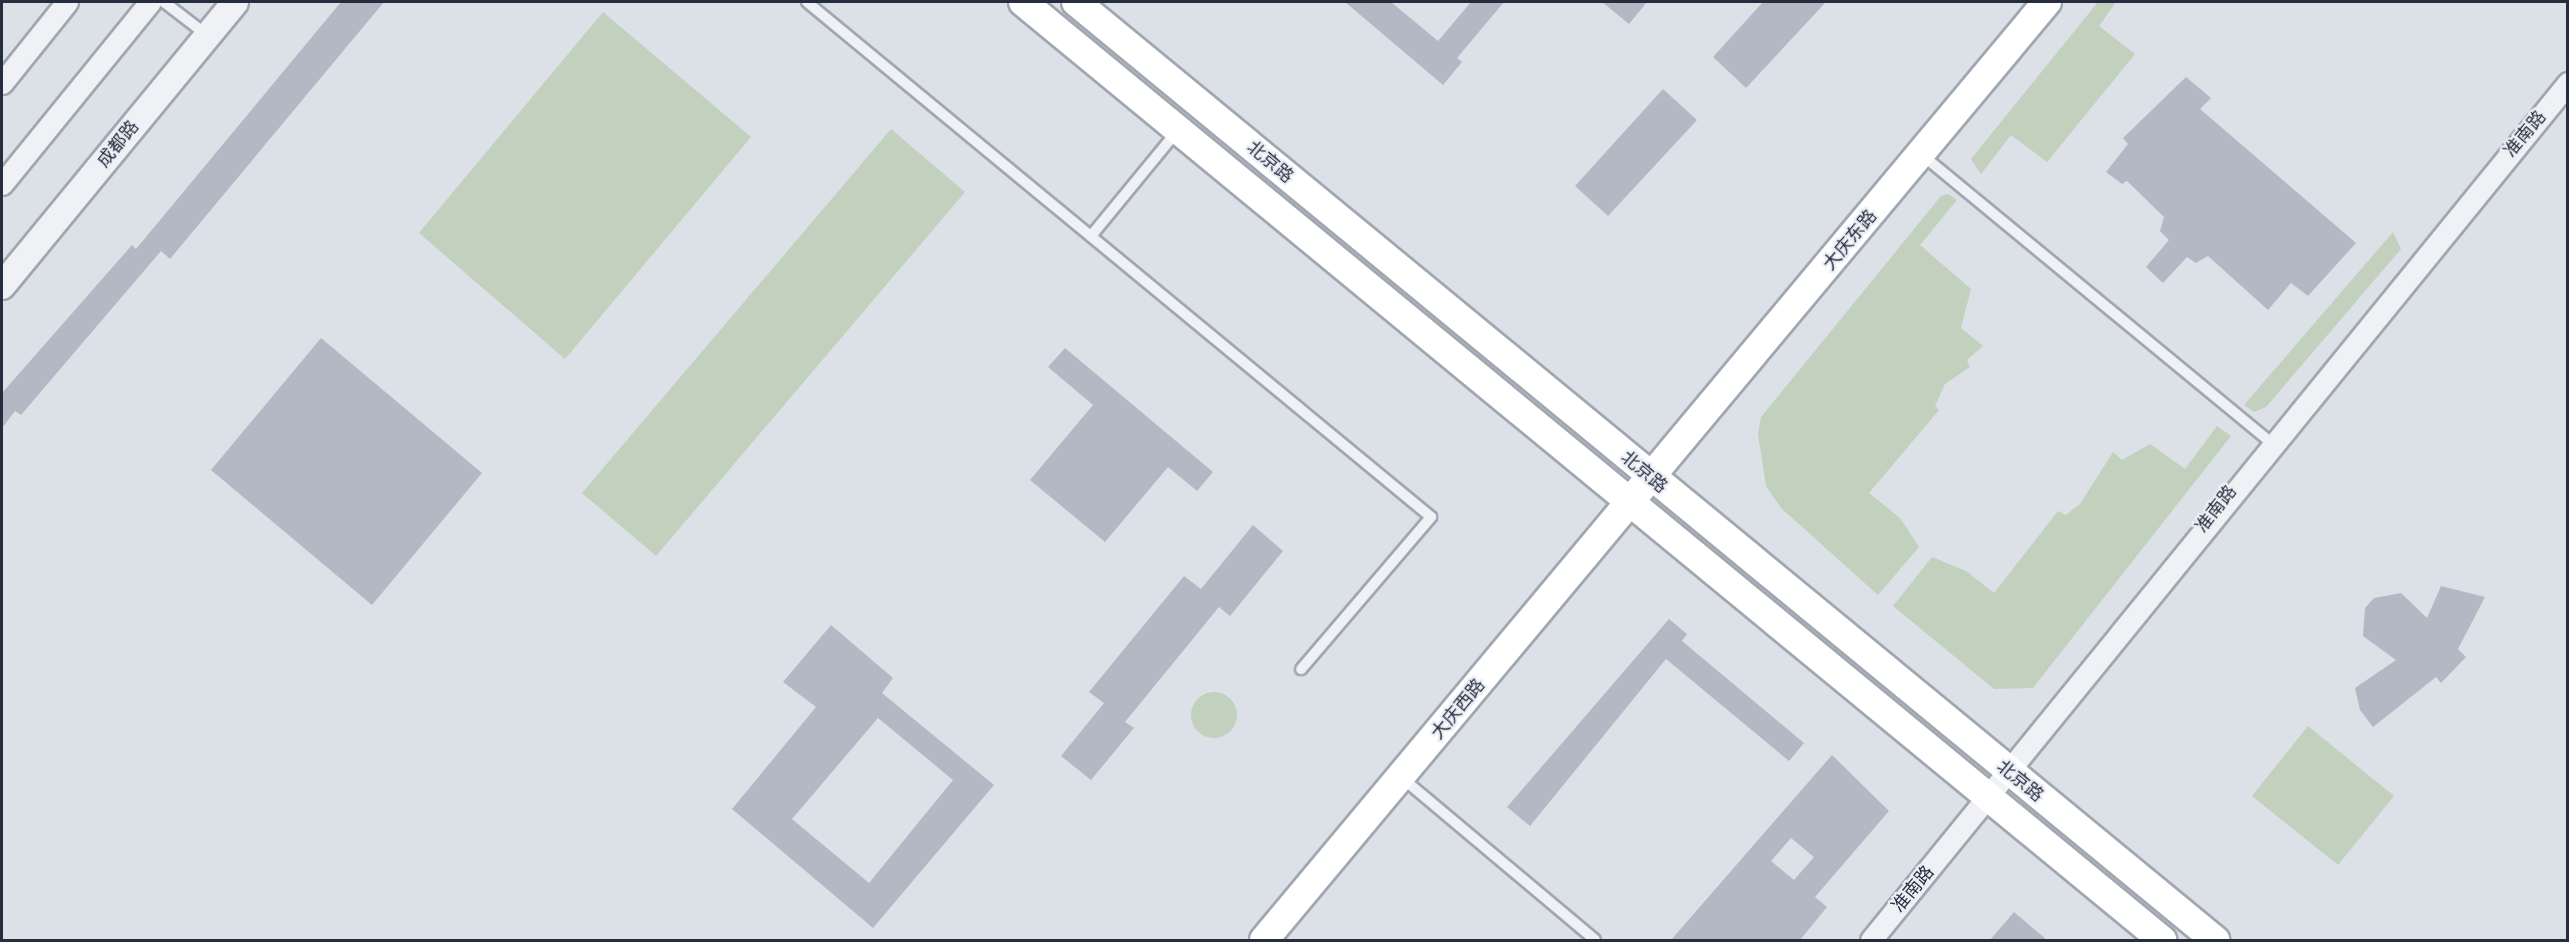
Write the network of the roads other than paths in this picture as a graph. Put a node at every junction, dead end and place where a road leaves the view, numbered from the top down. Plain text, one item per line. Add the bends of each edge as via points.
1 (67, 2) edge
2 (150, 2) edge
3 (164, 2) edge
4 (236, 2) edge
5 (807, 2) edge
6 (1023, 2) edge
7 (1076, 2) edge
8 (2048, 2) edge
9 (207, 36) junction
10 (2568, 82) edge
11 (2, 83) edge
12 (1179, 130) junction
13 (1921, 154) junction
14 (2, 184) edge
15 (1091, 236) junction
16 (2, 286) edge
17 (2270, 442) junction
18 (1652, 478) junction
19 (1630, 504) junction
20 (1301, 669) dead end
21 (2010, 773) junction
22 (1401, 777) junction
23 (1989, 798) junction
24 (1264, 940) edge
25 (1595, 940) edge
26 (1870, 940) edge
27 (2162, 940) edge
28 (2215, 940) edge

1 - 11 street
2 - 14 street
3 - 9 lane
4 - 9 street, 成都路
5 - 15 lane
6 - 12 main road, 北京路
7 - 18 main road, 北京路
8 - 13 main road, 大庆东路
9 - 16 street, 成都路
10 - 17 street, 准南路
12 - 15 lane
12 - 19 main road, 北京路
13 - 17 lane
13 - 18 main road, 大庆东路
15 - 20 lane via 1431,517
17 - 21 street, 准南路
18 - 19 main road, 大庆西路
18 - 21 main road, 北京路
19 - 22 main road, 大庆西路
19 - 23 main road, 北京路
21 - 23 street, 准南路
21 - 28 main road, 北京路
22 - 24 main road, 大庆西路
22 - 25 lane
23 - 26 street, 准南路
23 - 27 main road, 北京路

